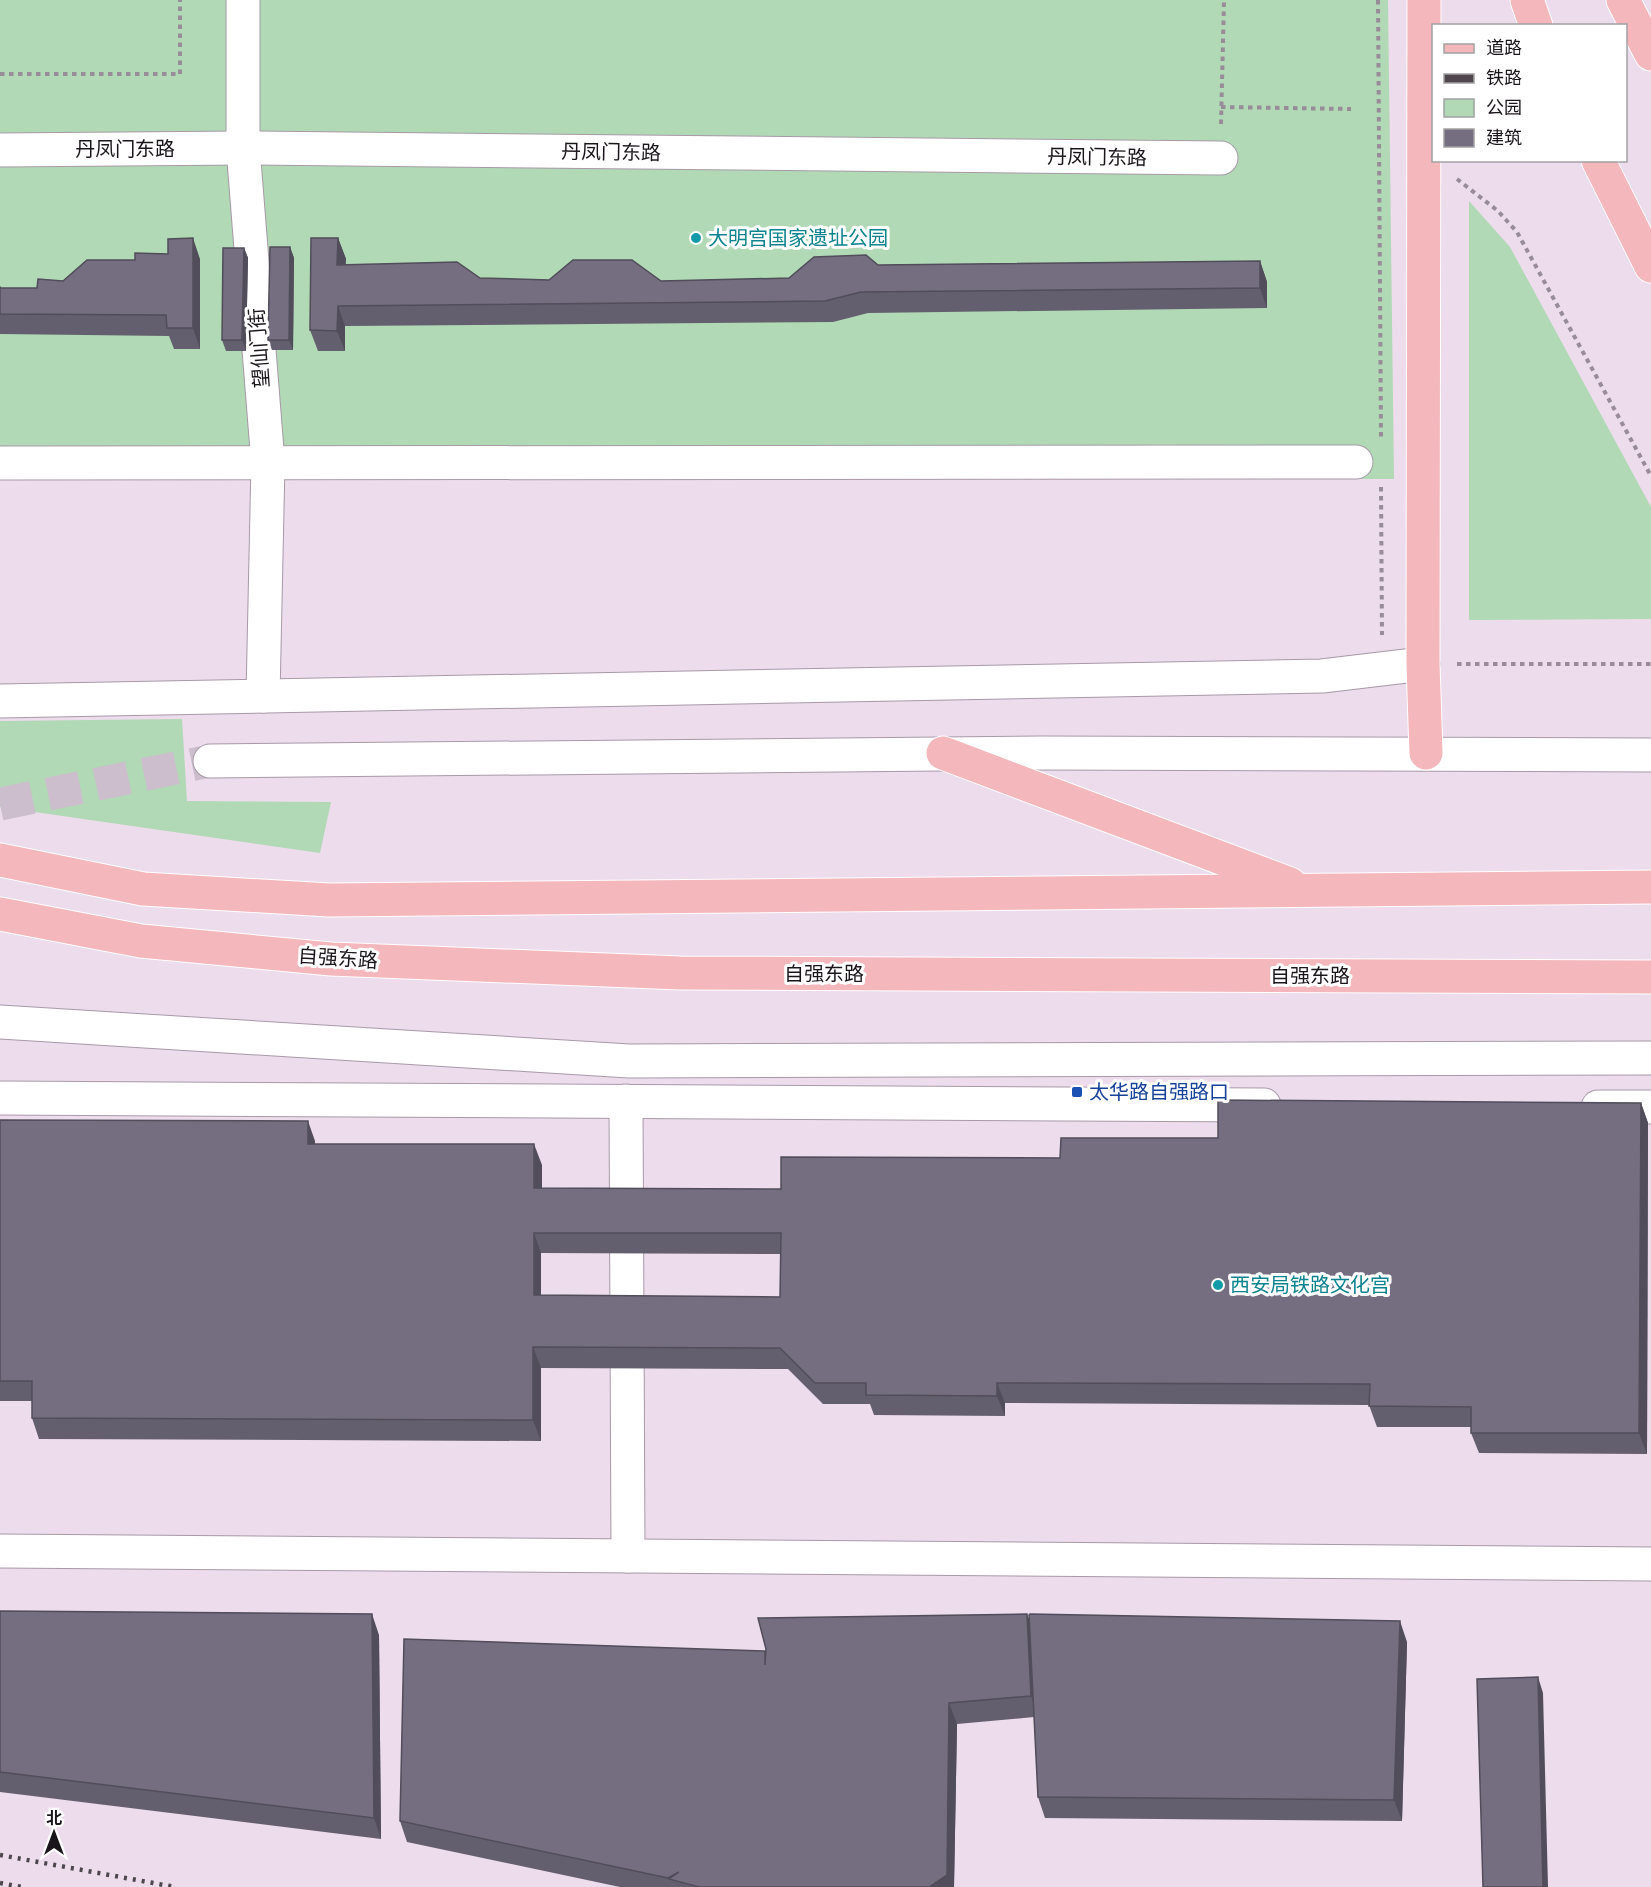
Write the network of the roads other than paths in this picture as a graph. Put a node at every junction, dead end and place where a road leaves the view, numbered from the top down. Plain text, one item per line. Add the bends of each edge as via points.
1 (243, 0) edge
2 (1424, 0) edge
3 (1527, 0) edge
4 (1623, 0) edge
5 (1535, 24) edge
6 (1651, 54) edge
7 (243, 148) junction
8 (0, 150) edge
9 (1221, 158) road end
10 (1599, 162) edge
11 (1651, 266) edge
12 (0, 463) edge
13 (268, 463) junction
14 (1368, 469) road end
15 (1423, 664) junction
16 (263, 696) junction
17 (0, 701) edge
18 (943, 753) junction
19 (1426, 753) junction
20 (1651, 755) edge
21 (210, 761) tunnel mouth
22 (0, 860) edge
23 (1651, 887) edge
24 (1309, 891) junction
25 (0, 914) edge
26 (1651, 977) edge
27 (0, 1022) edge
28 (1651, 1058) edge
29 (0, 1098) edge
30 (626, 1101) junction
31 (1293, 1105) edge
32 (1567, 1107) edge
33 (1651, 1107) edge
34 (0, 1551) edge
35 (628, 1556) junction
36 (1651, 1564) edge

1 - 7 street, 望仙门街
2 - 15 main road
3 - 5 main road
4 - 6 main road
7 - 8 street, 丹凤门东路
7 - 9 street, 丹凤门东路
7 - 13 street, 望仙门街
10 - 11 main road
12 - 13 street
13 - 14 street
13 - 16 street, 望仙门街
15 - 16 street via 1322,676
15 - 19 main road
16 - 17 street
18 - 19 street
18 - 21 street
18 - 24 main road
19 - 20 street
22 - 24 main road via 143,889 329,900
23 - 24 main road
25 - 26 main road, 自强东路 via 141,941 319,957 680,974
27 - 28 street via 629,1061
29 - 30 street
30 - 31 street
30 - 35 street
32 - 33 street
34 - 35 street
35 - 36 street

